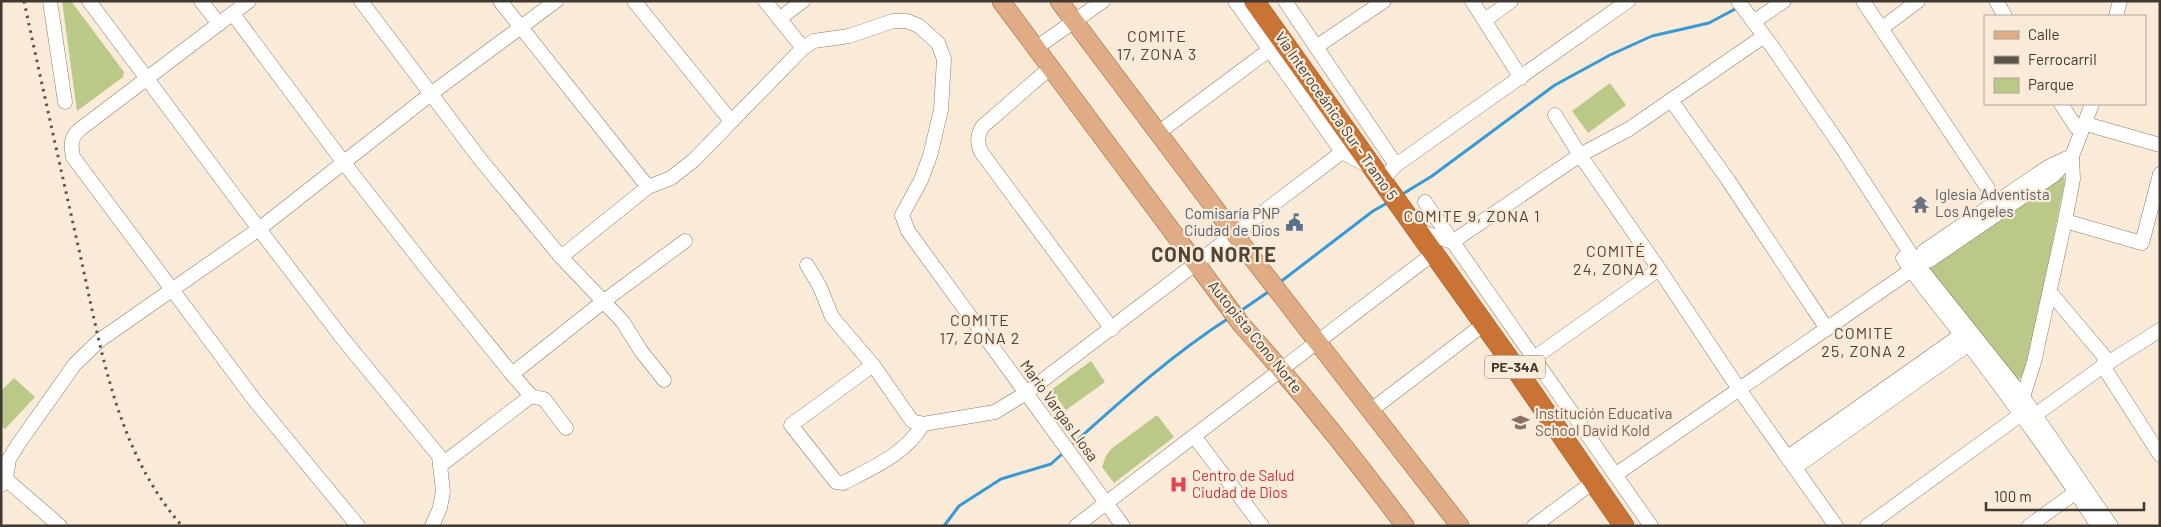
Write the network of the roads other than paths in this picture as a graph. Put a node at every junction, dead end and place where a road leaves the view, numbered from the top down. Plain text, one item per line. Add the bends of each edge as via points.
1 (50, 1) edge
2 (89, 1) edge
3 (201, 1) edge
4 (250, 1) edge
5 (362, 1) edge
6 (500, 1) edge
7 (556, 1) edge
8 (634, 1) edge
9 (765, 1) edge
10 (803, 1) edge
11 (1001, 1) edge
12 (1059, 1) edge
13 (1103, 1) edge
14 (1235, 1) edge
15 (1254, 1) edge
16 (1285, 1) edge
17 (1384, 1) edge
18 (1472, 1) edge
19 (1511, 1) edge
20 (1628, 1) edge
21 (1728, 1) edge
22 (1738, 1) edge
23 (1784, 1) edge
24 (1863, 1) edge
25 (1918, 1) edge
26 (1996, 1) edge
27 (2120, 1) edge
28 (233, 14) junction
29 (2004, 15) edge
30 (2116, 15) edge
31 (780, 20) junction
32 (1485, 20) junction
33 (1074, 22) junction
34 (1753, 22) junction
35 (219, 24) junction
36 (521, 28) junction
37 (1882, 28) junction
38 (1757, 41) junction
39 (1316, 47) junction
40 (803, 48) junction
41 (1036, 48) junction
42 (1269, 50) junction
43 (1051, 68) junction
44 (1521, 78) junction
45 (147, 79) junction
46 (432, 93) junction
47 (1671, 100) junction
48 (65, 102) dead end
49 (2062, 105) edge
50 (2092, 105) edge
51 (1555, 115) dead end
52 (731, 121) junction
53 (2086, 124) junction
54 (1158, 133) junction
55 (2160, 145) edge
56 (1342, 152) junction
57 (1580, 155) junction
58 (2072, 156) junction
59 (344, 163) junction
60 (1396, 165) junction
61 (2160, 174) edge
62 (1380, 179) junction
63 (648, 187) junction
64 (1424, 202) dead end
65 (1999, 206) junction
66 (2065, 222) junction
67 (258, 229) junction
68 (1416, 230) junction
69 (1234, 234) junction
70 (685, 241) dead end
71 (1452, 242) junction
72 (1434, 253) junction
73 (561, 257) junction
74 (1197, 264) junction
75 (807, 265) dead end
76 (1915, 268) junction
77 (1659, 269) junction
78 (173, 289) junction
79 (2050, 292) junction
80 (604, 301) junction
81 (1484, 324) junction
82 (1112, 329) junction
83 (1826, 329) junction
84 (2160, 330) edge
85 (1965, 339) junction
86 (1316, 341) junction
87 (1534, 358) junction
88 (873, 365) junction
89 (2103, 366) junction
90 (1282, 370) junction
91 (512, 374) junction
92 (664, 380) dead end
93 (1739, 389) junction
94 (1026, 393) junction
95 (531, 396) junction
96 (2023, 397) junction
97 (1370, 411) junction
98 (2020, 415) junction
99 (2035, 415) junction
100 (923, 424) junction
101 (566, 428) dead end
102 (1194, 436) junction
103 (2160, 455) edge
104 (1792, 462) junction
105 (441, 465) junction
106 (1615, 475) junction
107 (3, 480) edge
108 (1593, 482) junction
109 (2076, 492) junction
110 (1106, 503) junction
111 (60, 526) edge
112 (358, 526) edge
113 (432, 526) edge
114 (1076, 526) edge
115 (1124, 526) edge
116 (1262, 526) edge
117 (1404, 526) edge
118 (1460, 526) edge
119 (1534, 526) edge
120 (1624, 526) edge
121 (1651, 526) edge
122 (1836, 526) edge
123 (1867, 526) edge
124 (2029, 526) edge
125 (2098, 526) edge
126 (2111, 526) edge

1 - 48 street
2 - 45 street
3 - 35 street
4 - 28 street
5 - 46 street
6 - 36 street
7 - 36 street
8 - 52 street
9 - 31 street
10 - 31 street
11 - 41 main road, Autopista Cono Norte
12 - 33 main road
13 - 33 street
14 - 42 street
15 - 62 highway, Vía Interoceánica Sur - Tramo 5 / PE-34A
16 - 39 street
17 - 39 street
18 - 32 street
19 - 32 street
20 - 44 street
21 - 38 street
22 - 34 street
23 - 34 street
24 - 37 street
25 - 37 street
26 - 29 street
27 - 30 street
28 - 35 street
28 - 59 street
31 - 40 street
32 - 44 street
33 - 41 street
33 - 54 main road
34 - 76 street via 1842,148
35 - 45 street
36 - 46 street
36 - 63 street
37 - 65 street
38 - 47 street
38 - 76 street
39 - 60 street
40 - 52 street
40 - 94 street, Mario Vargas Llosa via 814,41 849,36 893,21 907,20 938,43 944,59 940,110 930,156 902,215 908,231
41 - 43 main road, Autopista Cono Norte
42 - 54 street
42 - 56 street
43 - 74 main road, Autopista Cono Norte
43 - 82 street via 983,126 978,145
44 - 60 street
45 - 67 street
45 - 78 street via 79,130 72,137 71,147 73,157
46 - 59 street
46 - 73 street via 480,159
47 - 57 street via 1629,129
47 - 83 street
49 - 53 street via 2076,127
50 - 53 street
51 - 57 street
52 - 63 street via 672,178
53 - 55 street
53 - 58 street
54 - 69 main road
56 - 62 street
56 - 69 street
57 - 71 street
57 - 77 street
58 - 65 street via 2054,175
58 - 66 street via 2073,179
59 - 67 street
59 - 91 street
60 - 62 street
61 - 66 street via 2142,243
62 - 68 highway, Vía Interoceánica Sur - Tramo 5 / PE-34A
63 - 73 street
64 - 71 street
65 - 76 street via 1924,251
66 - 79 street
67 - 78 street
67 - 105 street via 439,456
68 - 71 street
68 - 72 highway, Vía Interoceánica Sur - Tramo 5 / PE-34A
69 - 74 street
69 - 86 main road
70 - 80 street
71 - 87 street
72 - 81 highway, Vía Interoceánica Sur - Tramo 5 / PE-34A
72 - 86 street
73 - 80 street
74 - 82 street
74 - 90 main road, Autopista Cono Norte via 1241,324
75 - 88 street via 832,317
76 - 83 street
76 - 85 street
76 - 96 street
77 - 87 street
77 - 93 street
78 - 107 street via 100,340 75,364 9,459
78 - 112 street via 256,402
79 - 89 street via 2103,355
79 - 96 street
80 - 91 street
80 - 92 street
81 - 97 street
81 - 108 highway, Vía Interoceánica Sur - Tramo 5 / PE-34A
82 - 94 street
83 - 93 street
84 - 89 street
85 - 98 street
85 - 104 street
86 - 90 street
86 - 97 main road
87 - 106 street
88 - 100 street via 912,421
88 - 100 street via 791,425 836,482 842,483 884,462 916,436
89 - 99 street
89 - 103 street
90 - 102 street
90 - 117 main road, Autopista Cono Norte
91 - 95 street
93 - 104 street
93 - 106 street
94 - 100 street via 995,412
94 - 110 street, Mario Vargas Llosa
95 - 101 street via 544,399
95 - 105 street
96 - 99 street
97 - 118 main road
98 - 109 street
98 - 123 street
99 - 126 street
102 - 110 street
102 - 116 street
104 - 122 street
105 - 113 street via 443,491
106 - 121 street
107 - 111 street
108 - 119 street
108 - 120 highway, Vía Interoceánica Sur - Tramo 5 / PE-34A
109 - 124 street
109 - 125 street
110 - 114 street
110 - 115 street, Mario Vargas Llosa

